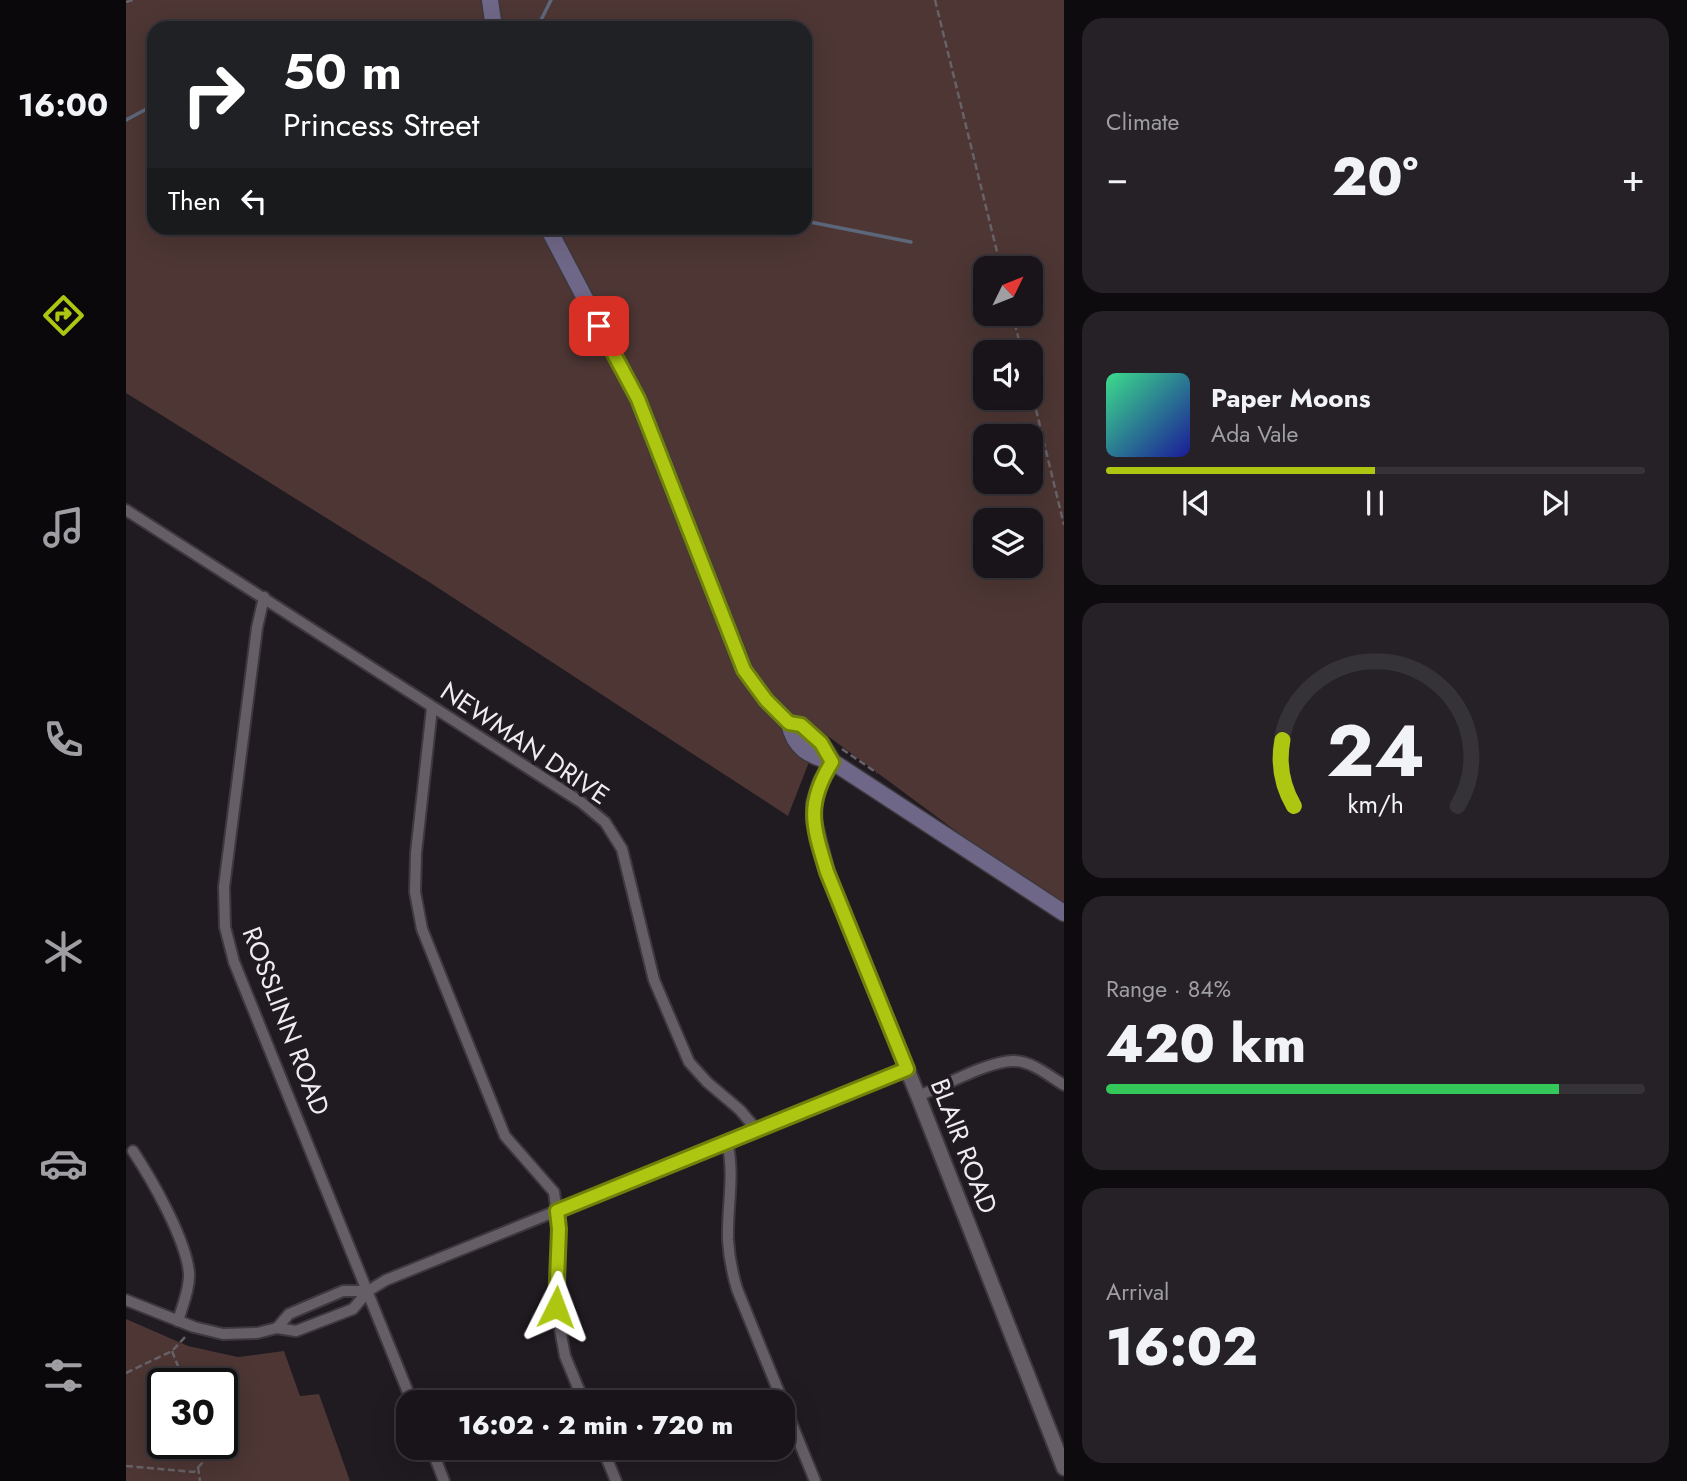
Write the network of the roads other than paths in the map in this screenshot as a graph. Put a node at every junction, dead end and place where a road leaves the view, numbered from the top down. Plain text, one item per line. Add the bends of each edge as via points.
1 (490, 0) edge
2 (493, 21) edge
3 (552, 235) edge
4 (126, 510) edge
5 (264, 597) junction
6 (432, 708) junction
7 (832, 762) junction
8 (1064, 913) edge
9 (907, 1069) junction
10 (1064, 1085) edge
11 (918, 1096) junction
12 (756, 1129) junction
13 (727, 1141) junction
14 (133, 1151) dead end
15 (557, 1211) junction
16 (368, 1291) junction
17 (126, 1300) edge
18 (178, 1321) junction
19 (277, 1328) junction
20 (407, 1390) edge
21 (579, 1390) edge
22 (435, 1460) edge
23 (607, 1460) edge
24 (1064, 1468) edge
25 (444, 1481) edge
26 (616, 1481) edge
27 (815, 1481) edge

1 - 2 main road
3 - 7 main road via 638,399 744,670 789,723 792,738 812,757
4 - 5 street, NEWMAN DRIVE
5 - 6 street, NEWMAN DRIVE
5 - 16 street, ROSSLINN ROAD via 224,887 225,927 234,962
6 - 12 street, NEWMAN DRIVE via 605,822 622,849 654,980 689,1062
6 - 15 street via 416,853 415,892 422,929 505,1136 554,1192
7 - 8 main road
7 - 9 street, BLAIR ROAD via 814,803 820,849
9 - 11 street, BLAIR ROAD
9 - 12 street
10 - 11 street via 1030,1064 1015,1061
11 - 24 street, BLAIR ROAD
12 - 13 street
13 - 15 street
13 - 27 street via 733,1171 728,1237 731,1268
14 - 18 street via 157,1187 183,1250 189,1275
15 - 16 street
15 - 21 street via 556,1307 565,1356
16 - 19 street via 344,1291 289,1314
16 - 19 street via 352,1309 296,1331
16 - 20 street, ROSSLINN ROAD
17 - 18 street
18 - 19 street via 223,1334
22 - 25 street
23 - 26 street

